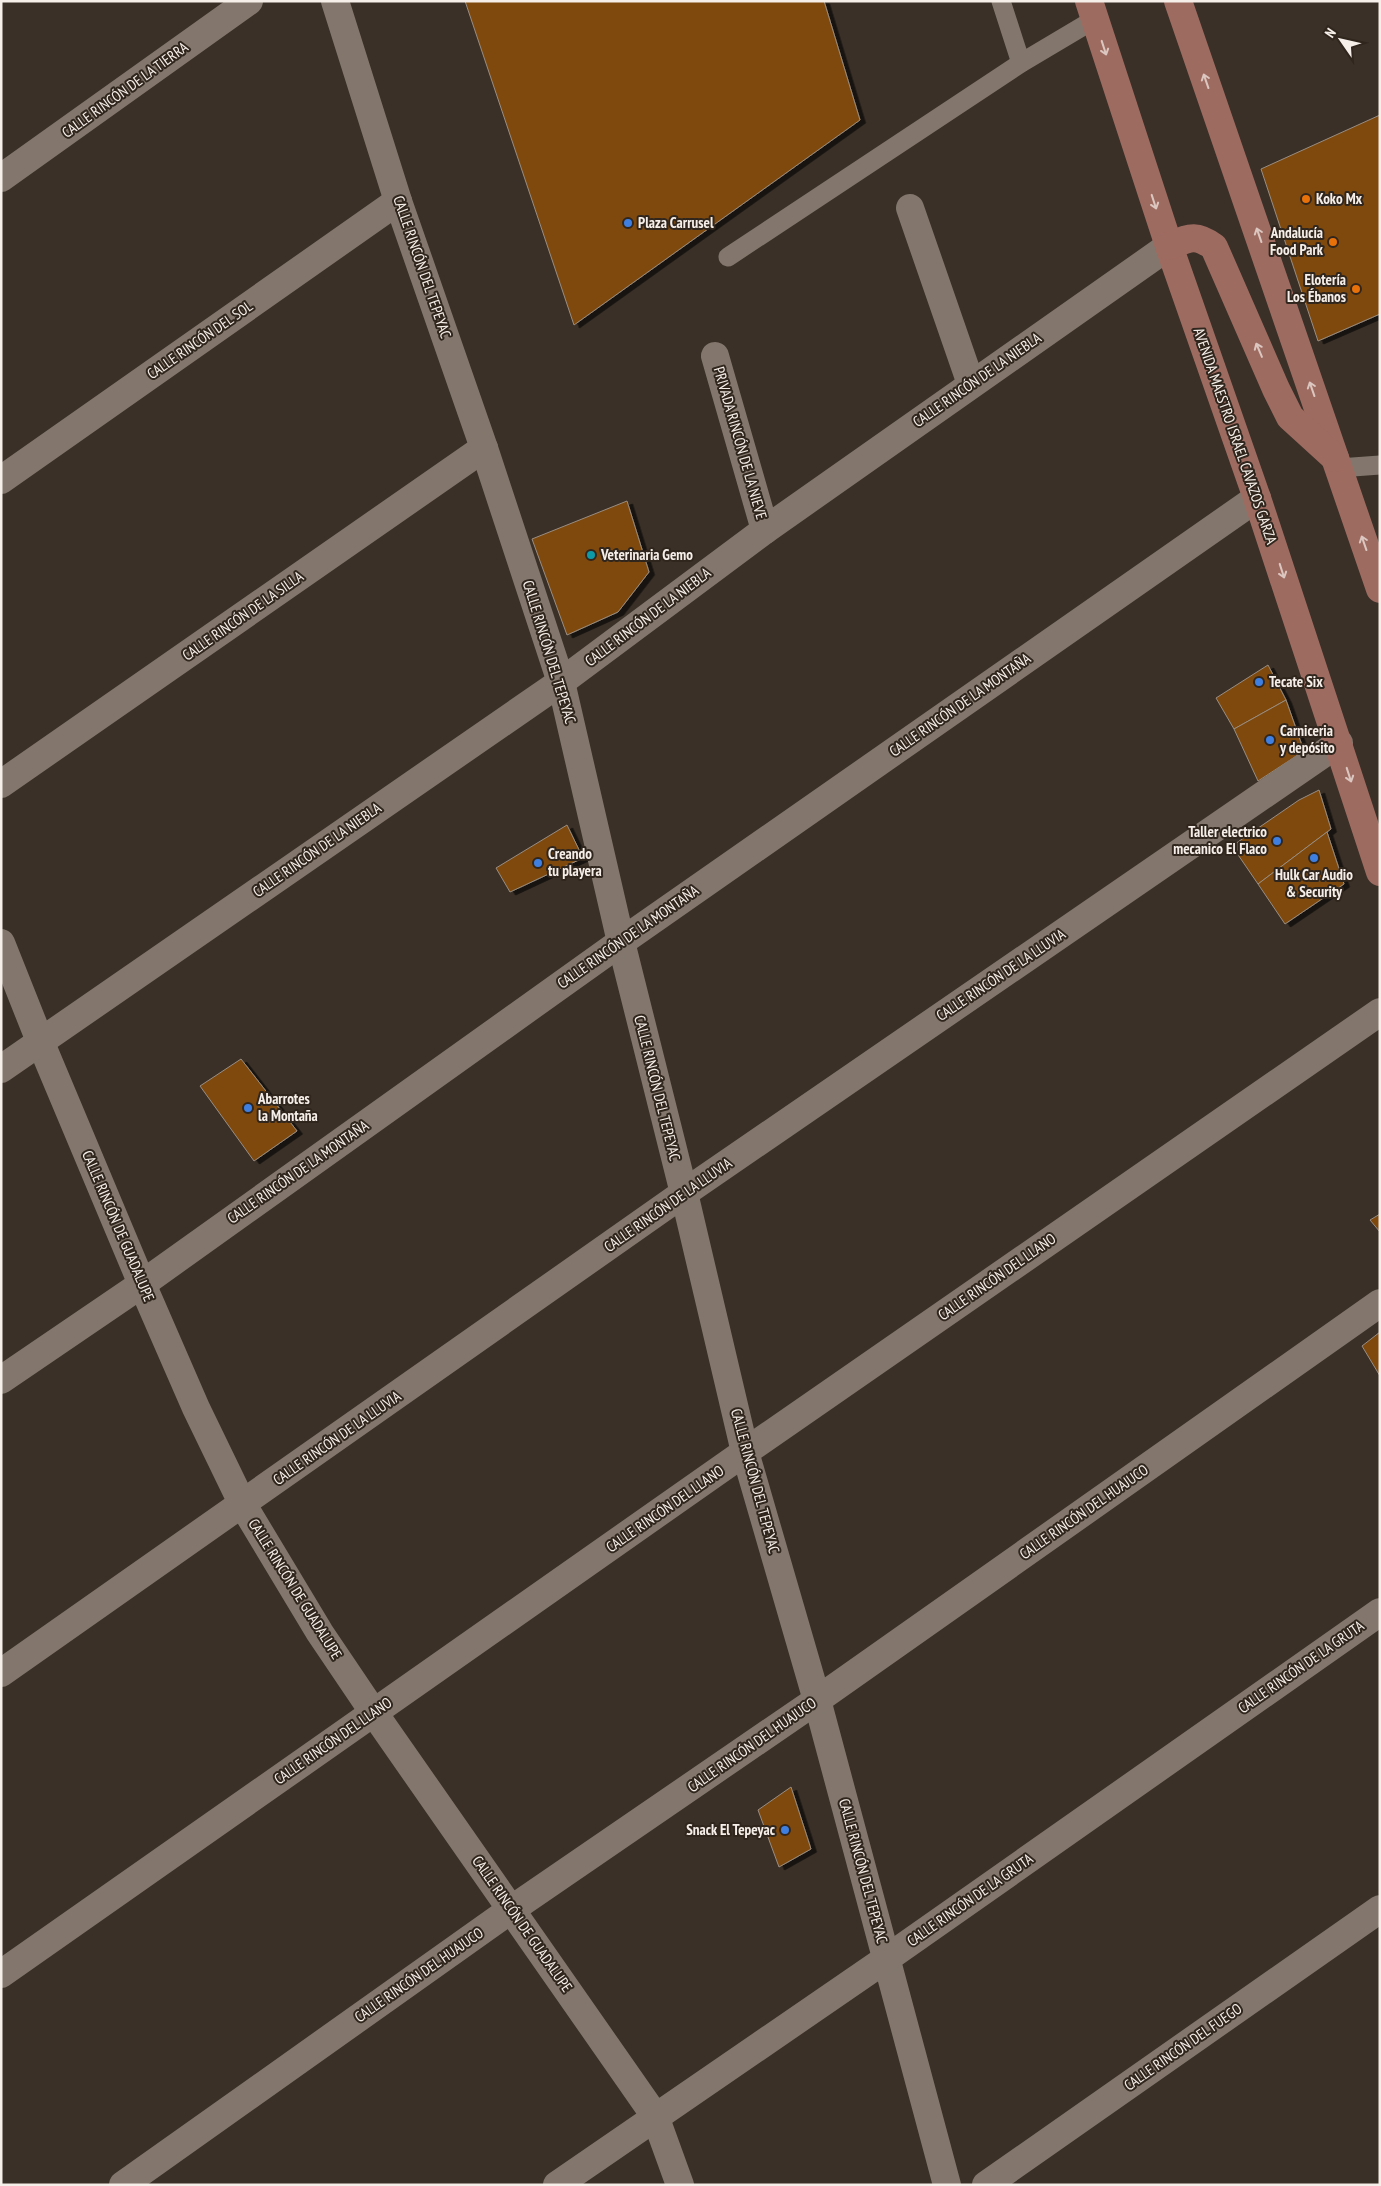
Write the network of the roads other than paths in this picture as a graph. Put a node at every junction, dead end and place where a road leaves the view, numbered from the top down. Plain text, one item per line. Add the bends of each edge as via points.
1 (249, 1) edge
2 (335, 1) edge
3 (1001, 1) edge
4 (1178, 1) edge
5 (1092, 10) edge
6 (1021, 63) junction
7 (1, 178) edge
8 (398, 201) junction
9 (910, 208) dead end
10 (1169, 246) junction
11 (728, 257) dead end
12 (715, 356) dead end
13 (971, 384) junction
14 (484, 448) junction
15 (1337, 464) junction
16 (1380, 465) edge
17 (1, 480) edge
18 (1257, 498) junction
19 (765, 530) junction
20 (1380, 589) edge
21 (561, 682) junction
22 (1339, 743) junction
23 (1, 784) edge
24 (1380, 872) edge
25 (621, 942) junction
26 (1, 943) edge
27 (1380, 1012) edge
28 (40, 1042) junction
29 (1, 1069) edge
30 (684, 1193) junction
31 (142, 1284) junction
32 (1380, 1304) edge
33 (1, 1380) edge
34 (745, 1452) junction
35 (243, 1505) junction
36 (1380, 1612) edge
37 (1, 1673) edge
38 (817, 1700) junction
39 (374, 1713) junction
40 (1380, 1909) edge
41 (512, 1910) junction
42 (886, 1959) junction
43 (1, 1974) edge
44 (656, 2116) junction
45 (123, 2185) edge
46 (556, 2185) edge
47 (680, 2185) edge
48 (947, 2185) edge
49 (986, 2185) edge

1 - 7 street, CALLE RINCÓN DE LA TIERRA
2 - 8 street, CALLE RINCÓN DEL TEPEYAC
3 - 6 lane
15 -> 4 main road
5 - 6 lane
5 -> 10 main road, AVENIDA MAESTRO ISRAEL CAVAZOS GARZA
6 - 11 lane
8 - 14 street, CALLE RINCÓN DEL TEPEYAC
8 - 17 street, CALLE RINCÓN DEL SOL
9 - 13 street
10 - 13 street, CALLE RINCÓN DE LA NIEBLA
15 -> 10 main road via 1290,418 1214,247 1203,239 1191,237
10 - 18 main road, AVENIDA MAESTRO ISRAEL CAVAZOS GARZA
12 - 19 street, PRIVADA RINCÓN DE LA NIEVE
13 - 19 street, CALLE RINCÓN DE LA NIEBLA
14 - 21 street, CALLE RINCÓN DEL TEPEYAC
14 - 23 street, CALLE RINCÓN DE LA SILLA
15 - 16 lane
20 -> 15 main road
18 -> 22 main road, AVENIDA MAESTRO ISRAEL CAVAZOS GARZA
18 - 25 street, CALLE RINCÓN DE LA MONTAÑA
19 - 21 street, CALLE RINCÓN DE LA NIEBLA
21 - 25 street, CALLE RINCÓN DEL TEPEYAC
21 - 28 street, CALLE RINCÓN DE LA NIEBLA
22 -> 24 main road, AVENIDA MAESTRO ISRAEL CAVAZOS GARZA
22 - 30 street, CALLE RINCÓN DE LA LLUVIA
25 - 30 street, CALLE RINCÓN DEL TEPEYAC
25 - 31 street, CALLE RINCÓN DE LA MONTAÑA
26 - 28 street, CALLE RINCÓN DE GUADALUPE
27 - 34 street, CALLE RINCÓN DEL LLANO
28 - 29 street, CALLE RINCÓN DE LA NIEBLA
28 - 31 street, CALLE RINCÓN DE GUADALUPE
30 - 34 street, CALLE RINCÓN DEL TEPEYAC
30 - 35 street, CALLE RINCÓN DE LA LLUVIA
31 - 33 street, CALLE RINCÓN DE LA MONTAÑA
31 - 35 street, CALLE RINCÓN DE GUADALUPE
32 - 38 street, CALLE RINCÓN DEL HUAJUCO
34 - 38 street, CALLE RINCÓN DEL TEPEYAC
34 - 39 street, CALLE RINCÓN DEL LLANO
35 - 37 street, CALLE RINCÓN DE LA LLUVIA
35 - 39 street, CALLE RINCÓN DE GUADALUPE via 320,1632
36 - 42 street, CALLE RINCÓN DE LA GRUTA
38 - 41 street, CALLE RINCÓN DEL HUAJUCO
38 - 42 street, CALLE RINCÓN DEL TEPEYAC
39 - 41 street, CALLE RINCÓN DE GUADALUPE
39 - 43 street, CALLE RINCÓN DEL LLANO
40 - 49 street, CALLE RINCÓN DEL FUEGO
41 - 44 street, CALLE RINCÓN DE GUADALUPE
41 - 45 street, CALLE RINCÓN DEL HUAJUCO
42 - 44 street, CALLE RINCÓN DE LA GRUTA
42 - 48 street, CALLE RINCÓN DEL TEPEYAC
44 - 46 street, CALLE RINCÓN DE LA GRUTA
44 - 47 street, CALLE RINCÓN DE GUADALUPE

